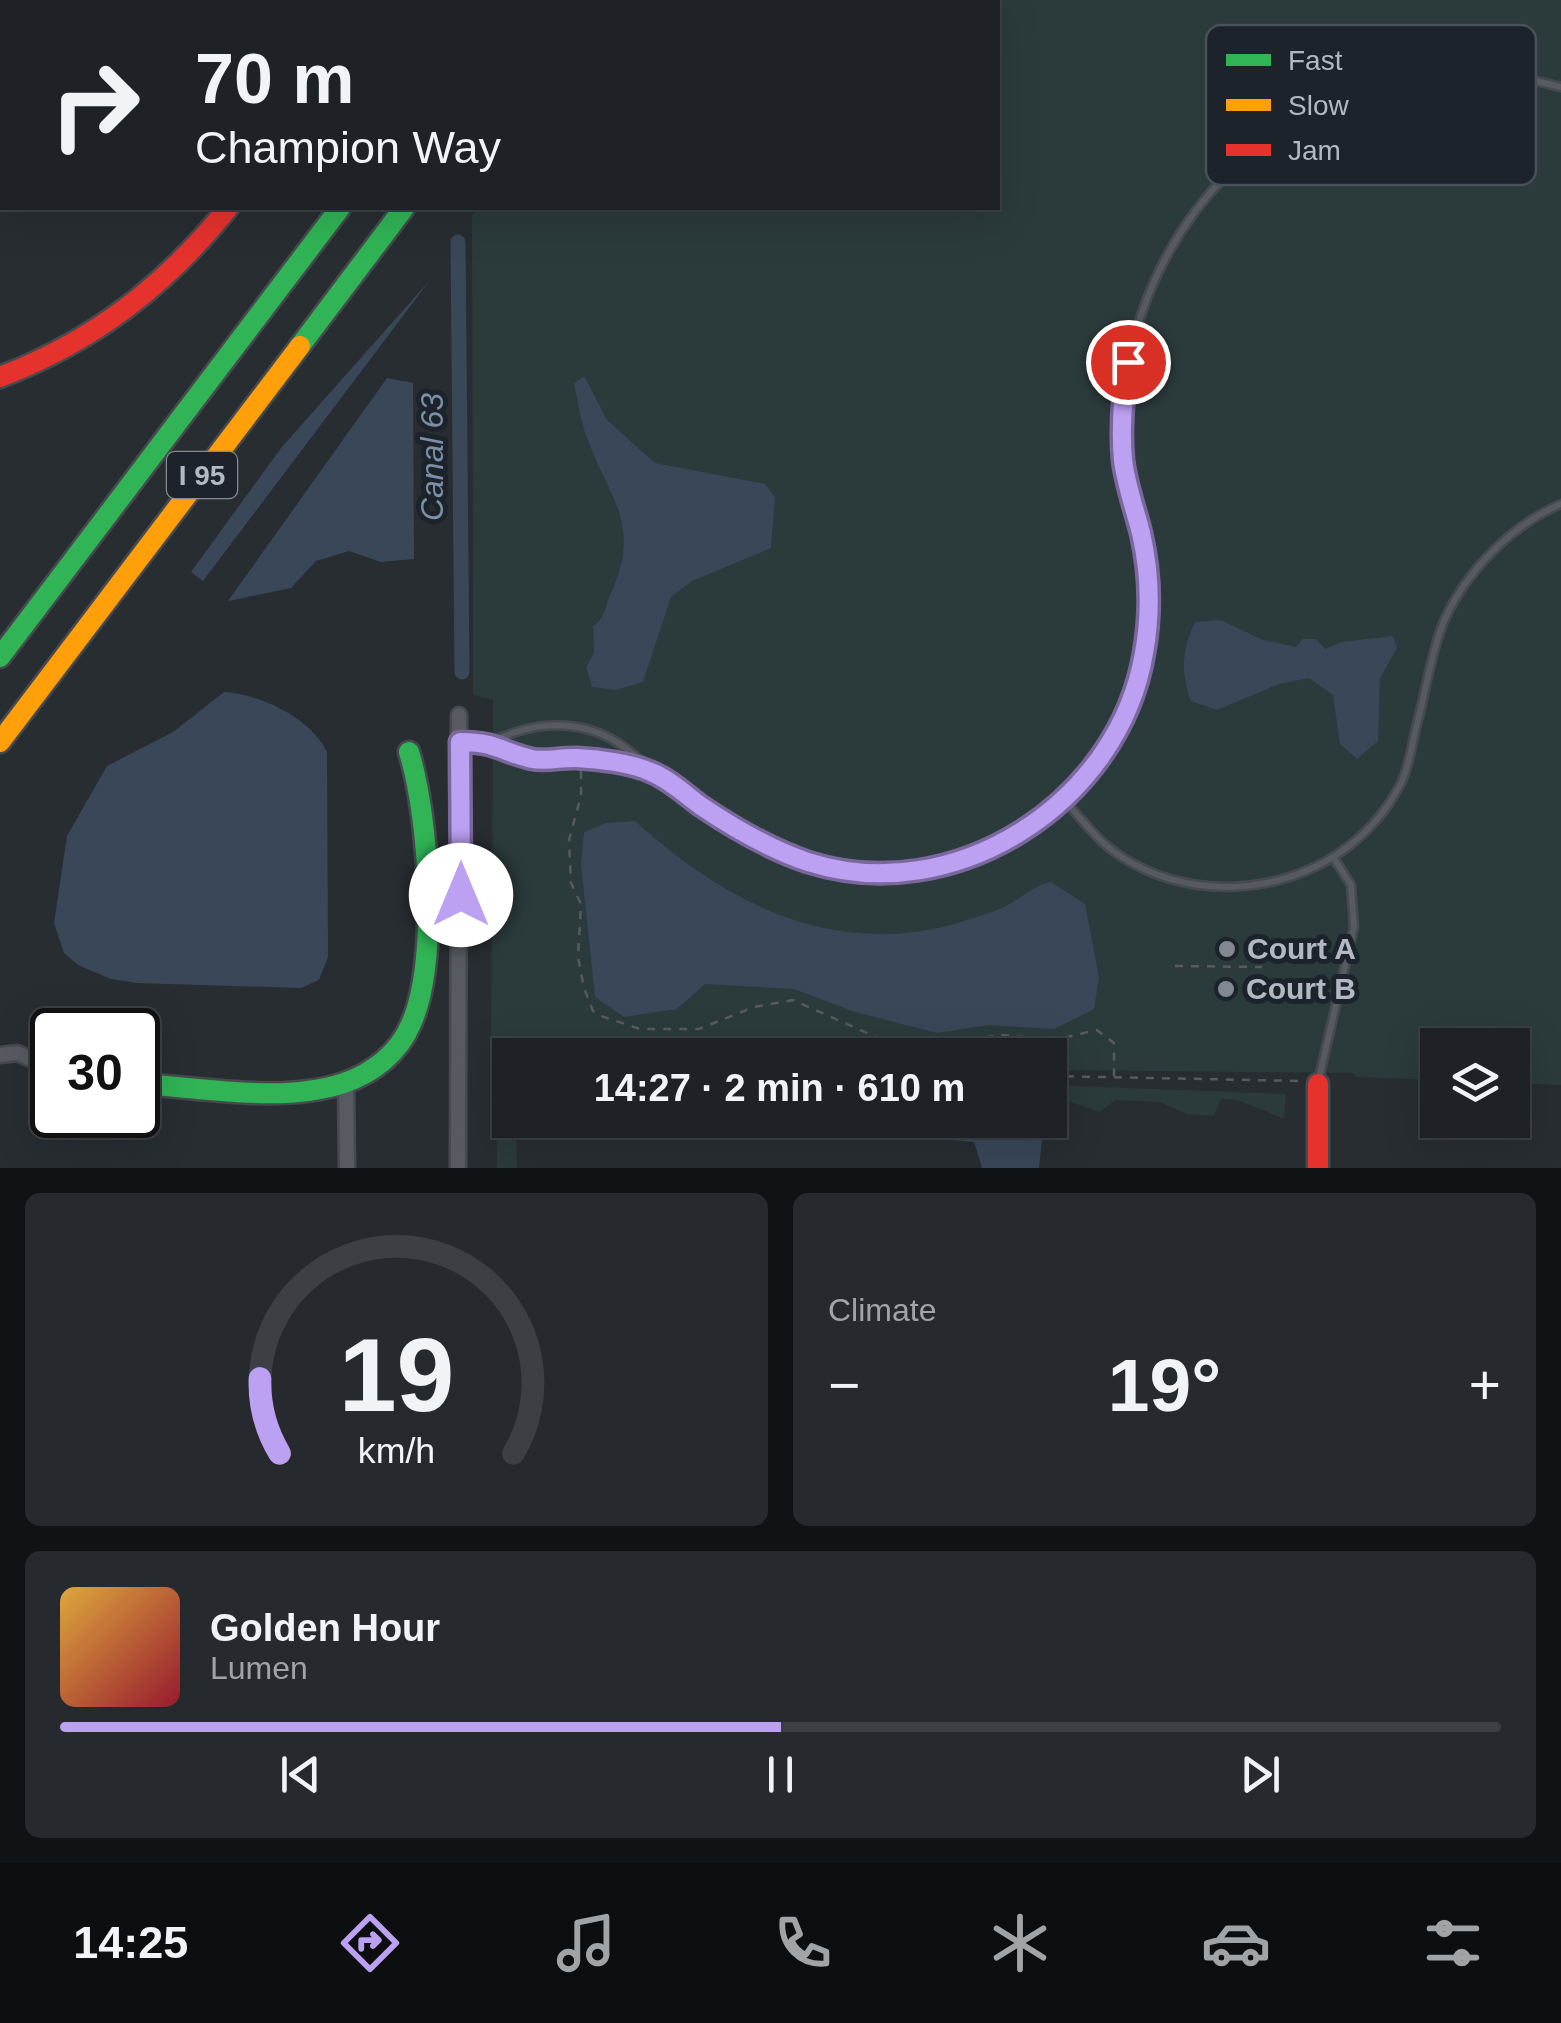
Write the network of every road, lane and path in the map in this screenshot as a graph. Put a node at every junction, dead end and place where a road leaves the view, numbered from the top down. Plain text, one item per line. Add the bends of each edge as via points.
1 (1536, 82) edge
2 (1561, 86) edge
3 (1217, 185) edge
4 (226, 210) edge
5 (338, 210) edge
6 (402, 210) edge
7 (0, 378) edge
8 (1561, 504) edge
9 (0, 657) edge
10 (459, 715) dead end
11 (0, 742) edge
12 (460, 742) junction
13 (491, 742) junction
14 (409, 752) dead end
15 (581, 758) junction
16 (652, 772) junction
17 (1065, 801) junction
18 (1335, 860) junction
19 (1174, 966) dead end
20 (1262, 967) dead end
21 (0, 1055) edge
22 (30, 1059) edge
23 (1067, 1077) edge
24 (1114, 1078) junction
25 (346, 1082) junction
26 (1318, 1082) junction
27 (160, 1085) edge
28 (346, 1168) edge
29 (458, 1168) edge
30 (1318, 1168) edge

1 - 2 lane
3 - 17 lane via 1191,215 1132,340 1124,460 1149,597 1144,654 1124,714
4 - 7 main road via 189,258 100,333
5 - 9 main road, I 95
6 - 11 main road, I 95
8 - 18 lane via 1522,526 1463,588 1444,622 1401,783
10 - 12 street
12 - 13 lane
12 - 29 street
13 - 15 lane via 533,759
13 - 16 lane via 519,729 573,726 613,739
14 - 25 main road via 422,790 428,963 423,997 410,1030 379,1063
15 - 16 lane
15 - 24 path via 581,796 569,840 571,882 581,904 584,988 601,1016 640,1029 700,1029 793,1000 883,1040 1054,1040 1098,1030 1114,1043
16 - 17 lane via 762,844 850,870 894,873 978,854
17 - 18 lane via 1122,857 1196,887 1254,886
18 - 26 lane via 1351,884 1354,926
19 - 20 path
21 - 22 street
23 - 24 path
24 - 26 path
25 - 27 main road via 308,1088
25 - 28 street
26 - 30 main road

